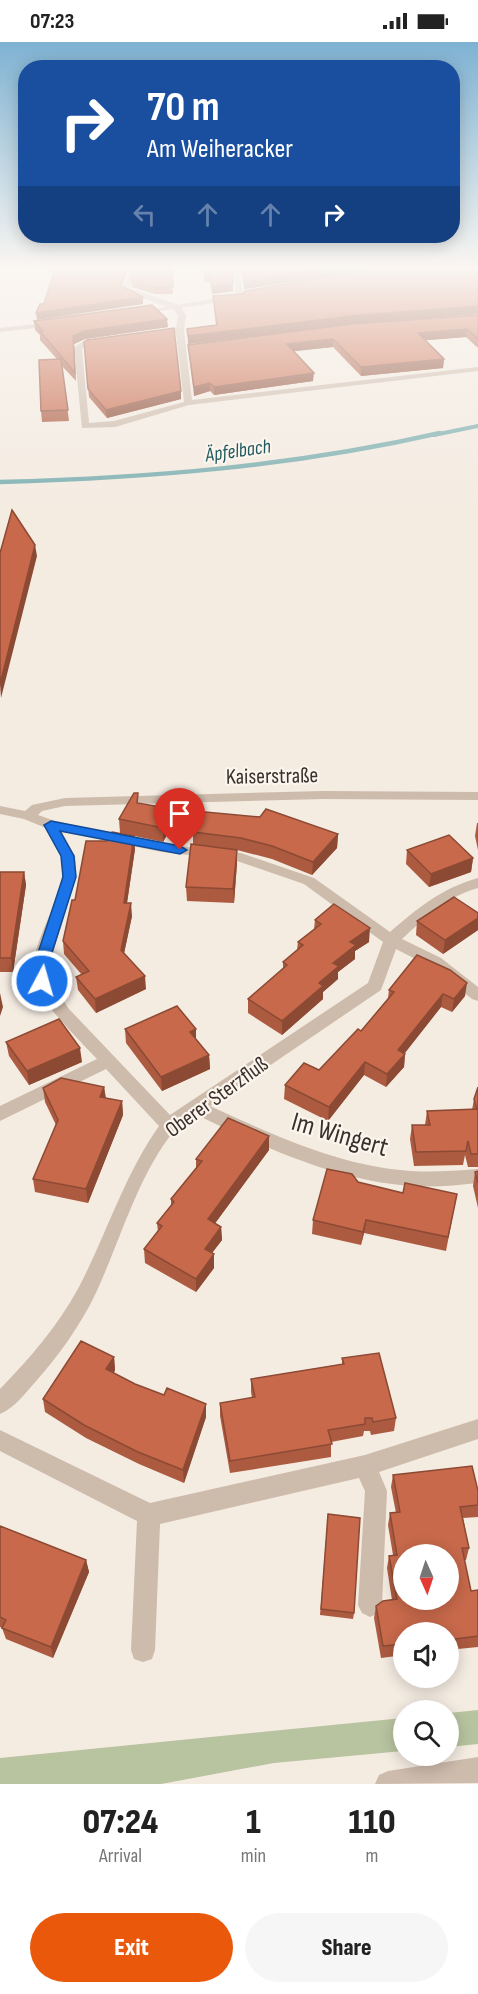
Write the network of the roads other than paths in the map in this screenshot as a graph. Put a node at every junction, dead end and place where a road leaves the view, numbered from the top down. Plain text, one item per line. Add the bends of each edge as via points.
1 (78, 349) edge
2 (183, 349) edge
3 (478, 369) edge
4 (188, 403) junction
5 (478, 796) edge
6 (0, 810) edge
7 (28, 816) junction
8 (51, 825) junction
9 (478, 883) edge
10 (391, 939) junction
11 (478, 995) edge
12 (108, 1061) junction
13 (195, 1107) junction
14 (0, 1114) edge
15 (169, 1125) junction
16 (478, 1176) edge
17 (0, 1404) edge
18 (478, 1429) edge
19 (0, 1440) edge
20 (365, 1466) junction
21 (149, 1515) junction
22 (369, 1605) dead end
23 (143, 1650) dead end
24 (478, 1770) edge
25 (388, 1784) edge

1 - 4 street via 85,426 115,424
2 - 4 street
3 - 4 street
5 - 7 street, Kaiserstraße via 323,795 65,802 37,808
6 - 7 street
7 - 8 street
8 - 10 street via 162,848 236,856 309,881
8 - 12 street via 68,856 69,877 43,959 42,981 63,1013
9 - 10 street via 430,905
10 - 11 street via 435,962
10 - 13 street, Oberer Sterzfluß via 375,986
12 - 14 street
12 - 15 street
13 - 15 street, Oberer Sterzfluß
13 - 16 street, Im Wingert via 334,1166 404,1178
15 - 17 street, Oberer Sterzfluß via 147,1154 72,1317 34,1368
18 - 20 street
19 - 21 street
20 - 21 street
20 - 22 street via 376,1491
21 - 23 street
24 - 25 street

